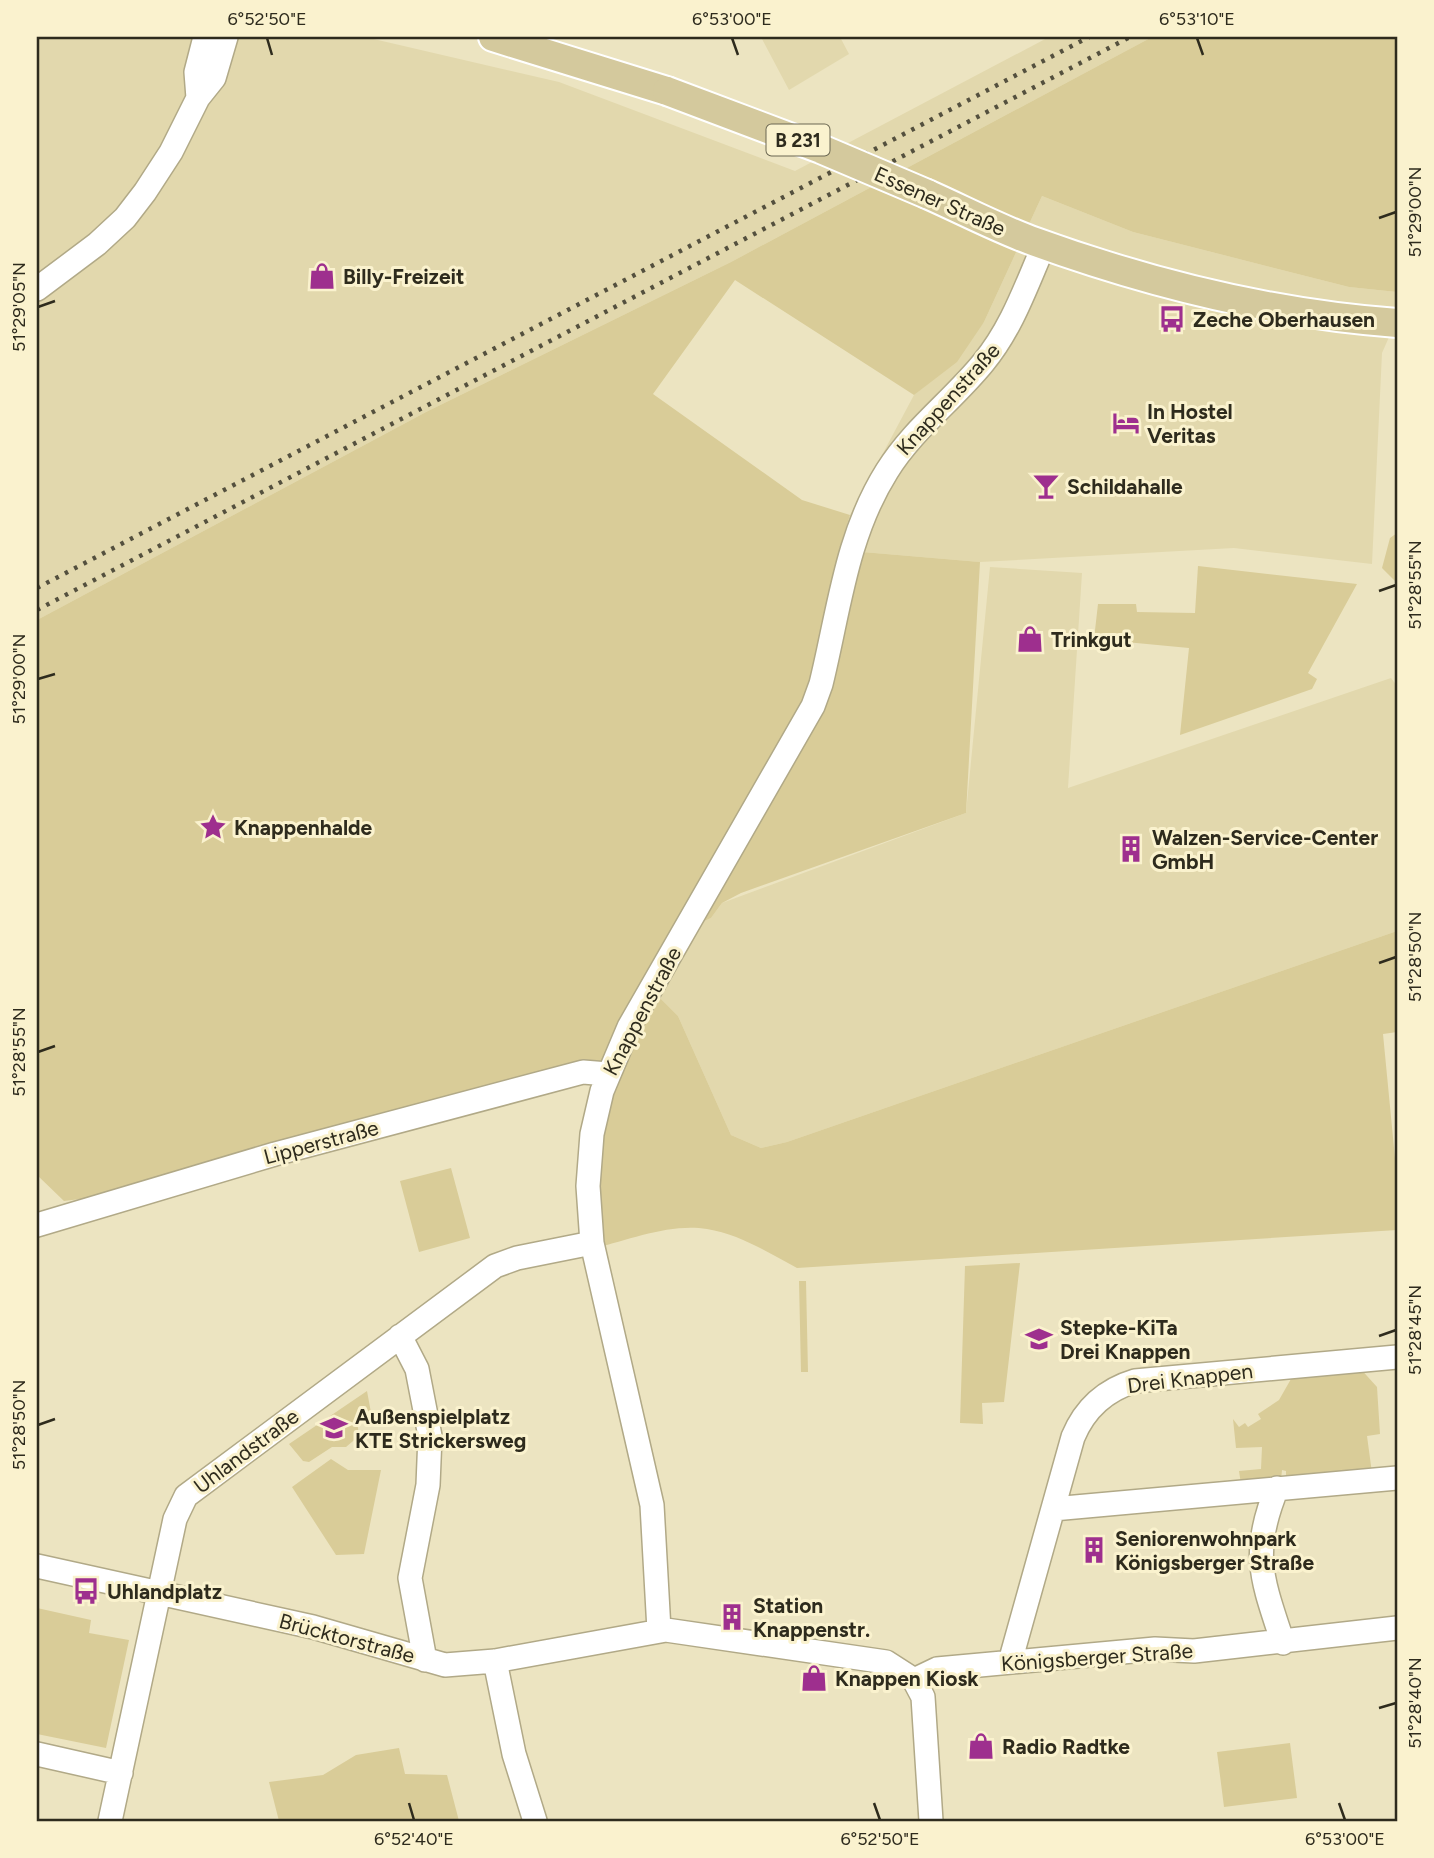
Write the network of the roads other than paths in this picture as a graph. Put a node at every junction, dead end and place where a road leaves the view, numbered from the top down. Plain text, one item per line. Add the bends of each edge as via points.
1 (205, 37) edge
2 (226, 37) edge
3 (493, 37) edge
4 (198, 98) junction
5 (1044, 245) junction
6 (37, 289) edge
7 (1397, 323) edge
8 (608, 1074) junction
9 (37, 1225) edge
10 (592, 1243) junction
11 (400, 1336) junction
12 (1397, 1357) edge
13 (1397, 1478) edge
14 (1277, 1488) junction
15 (1053, 1509) junction
16 (37, 1566) edge
17 (159, 1592) junction
18 (1397, 1628) edge
19 (659, 1630) junction
20 (1283, 1643) junction
21 (425, 1660) junction
22 (495, 1661) junction
23 (1010, 1662) junction
24 (914, 1680) junction
25 (37, 1754) edge
26 (121, 1773) junction
27 (110, 1821) edge
28 (535, 1821) edge
29 (931, 1821) edge

1 - 4 street via 196,72
2 - 4 street via 214,78
3 - 5 main road, Essener Straße / B 231, bridge via 667,91 808,144
4 - 6 street via 167,159 125,218
5 - 7 main road, Essener Straße / B 231 via 1236,300
5 - 8 street, Knappenstraße via 1002,338 900,452 879,485 846,564 813,706 645,996
8 - 9 street, Lipperstraße via 569,1075 275,1154
8 - 10 street, Knappenstraße via 590,1154
10 - 11 street, Uhlandstraße via 502,1262
10 - 19 street, Knappenstraße via 652,1505
11 - 17 street, Uhlandstraße via 190,1492 177,1513
11 - 21 street via 417,1369 430,1436 429,1478 411,1578
12 - 15 street, Drei Knappen via 1125,1384 1097,1400 1077,1426
13 - 14 street
14 - 15 street
14 - 20 street via 1266,1515 1260,1552 1263,1580
15 - 23 street, Drei Knappen
16 - 17 street, Brücktorstraße
17 - 21 street, Brücktorstraße via 313,1627
17 - 26 street, Uhlandstraße
18 - 20 street, Königsberger Straße via 1297,1637
19 - 22 street, Brücktorstraße
19 - 24 street via 886,1662
20 - 23 street, Königsberger Straße
21 - 22 street, Brücktorstraße via 453,1665
22 - 28 street via 514,1754
23 - 24 street, Königsberger Straße via 937,1669
24 - 29 street via 923,1697
25 - 26 street
26 - 27 street, Uhlandstraße

